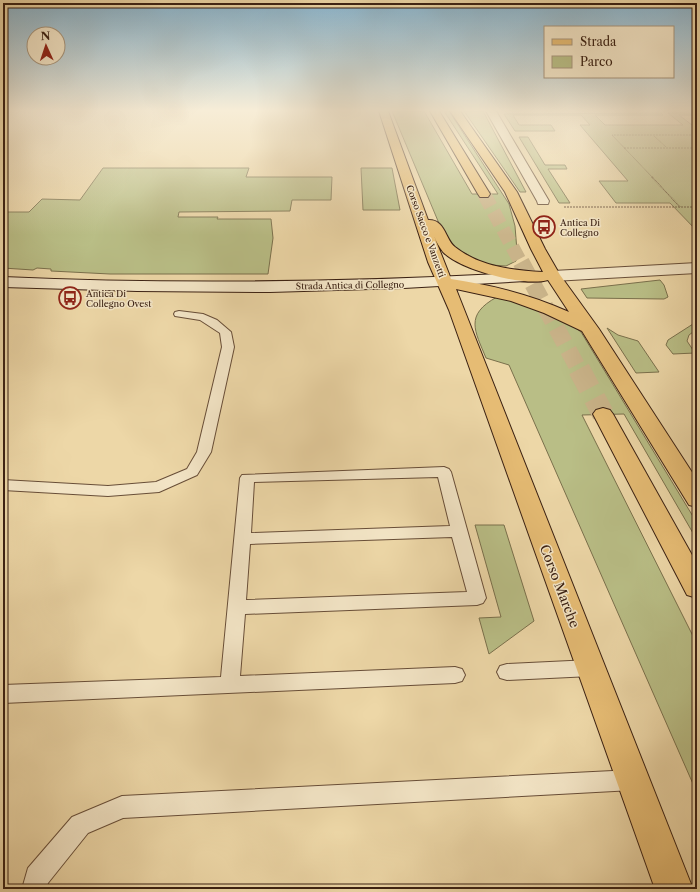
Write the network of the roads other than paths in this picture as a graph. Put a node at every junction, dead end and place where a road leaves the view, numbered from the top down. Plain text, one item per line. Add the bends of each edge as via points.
1 (398, 153) edge
2 (459, 153) edge
3 (483, 153) edge
4 (515, 153) edge
5 (484, 194) tunnel mouth
6 (543, 201) road end
7 (420, 215) junction
8 (697, 268) edge
9 (548, 276) junction
10 (3, 282) edge
11 (445, 283) junction
12 (179, 314) dead end
13 (590, 329) junction
14 (603, 414) tunnel mouth
15 (3, 486) edge
16 (697, 499) edge
17 (459, 530) junction
18 (242, 539) junction
19 (697, 588) edge
20 (237, 607) junction
21 (591, 668) junction
22 (507, 672) dead end
23 (454, 675) dead end
24 (230, 685) junction
25 (3, 694) edge
26 (633, 780) junction
27 (34, 889) edge
28 (674, 889) edge

1 - 7 main road, Corso Sacco e Vanzetti
2 - 5 main road
3 - 9 main road via 510,192 538,249
4 - 6 street
7 - 9 main road via 438,231 444,244 451,251 469,261 504,273
7 - 11 main road, Corso Sacco e Vanzetti
8 - 9 street, Strada Antica di Collegno
9 - 11 street, Strada Antica di Collegno
9 - 13 main road
10 - 11 street, Strada Antica di Collegno via 165,287
11 - 13 main road via 515,295 560,312
11 - 21 main road, Corso Marche via 458,310
12 - 15 lane via 203,316 209,320 225,332 228,347 204,452 192,472 160,487 115,490
13 - 16 main road
14 - 19 main road
17 - 18 lane
17 - 18 lane via 444,472 247,478
17 - 20 lane via 477,598
18 - 20 lane
20 - 24 lane
21 - 22 lane
21 - 26 main road, Corso Marche
23 - 24 lane
24 - 25 lane
26 - 27 lane via 122,807 80,825 37,877
26 - 28 main road, Corso Marche

